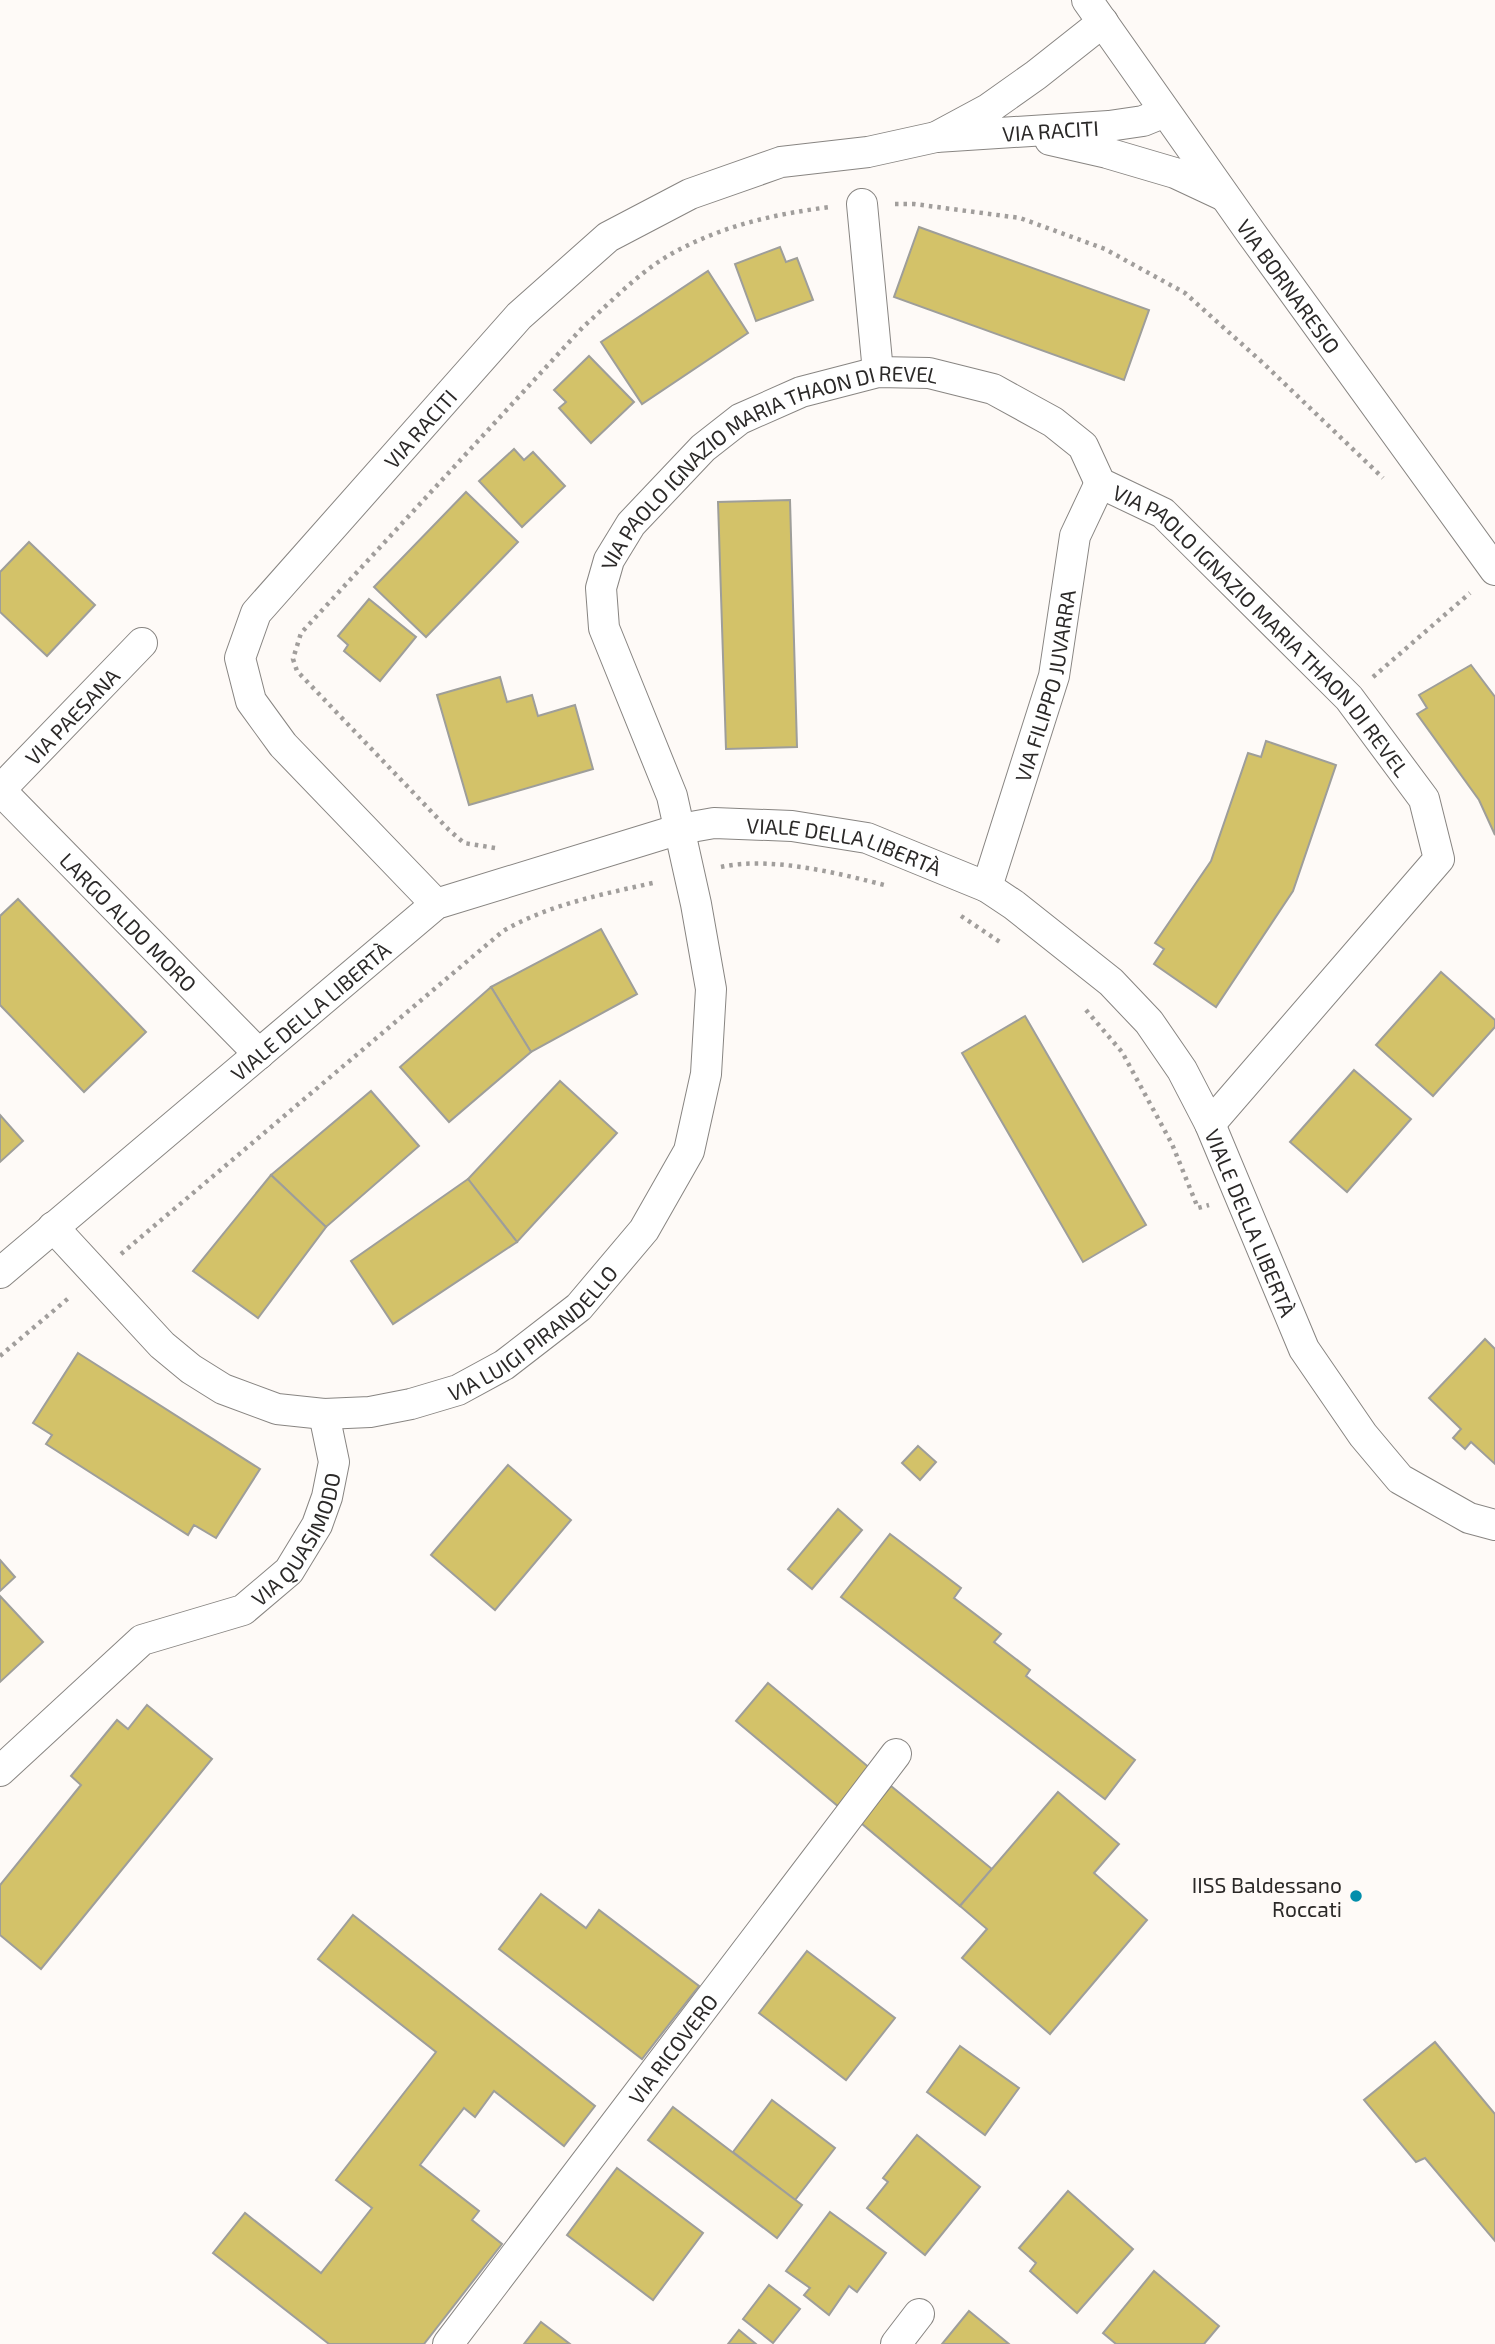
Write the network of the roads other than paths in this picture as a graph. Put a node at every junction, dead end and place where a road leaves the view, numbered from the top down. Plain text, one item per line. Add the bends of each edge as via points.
1 (1095, 11) edge
2 (1165, 112) junction
3 (1012, 132) junction
4 (936, 137) junction
5 (1225, 196) junction
6 (862, 204) road end
7 (878, 372) junction
8 (1100, 483) junction
9 (1495, 570) edge
10 (142, 643) dead end
11 (0, 790) edge
12 (680, 829) junction
13 (987, 887) junction
14 (436, 904) junction
15 (259, 1054) junction
16 (1210, 1124) junction
17 (53, 1227) junction
18 (0, 1273) edge
19 (324, 1415) junction
20 (1495, 1525) edge
21 (896, 1754) dead end
22 (0, 1771) edge
23 (919, 2314) dead end
24 (448, 2344) edge
25 (896, 2344) edge

1 - 2 street, VIA BORNARESIO
1 - 4 street, VIA RACITI via 1036,75 988,109
2 - 3 street, VIA RACITI via 1110,126
2 - 5 street, VIA BORNARESIO
3 - 4 street, VIA RACITI
3 - 5 street via 1175,173
4 - 14 street, VIA RACITI via 868,152 781,162 690,194 608,237 519,316 256,613 240,658 251,701 283,745
5 - 9 street, VIA BORNARESIO
6 - 7 street
7 - 8 street, VIA PAOLO IGNAZIO MARIA THAON DI REVEL via 929,373 993,390 1053,422 1083,446
7 - 12 street, VIA PAOLO IGNAZIO MARIA THAON DI REVEL via 801,392 740,419 703,448 631,524 609,560 601,588 604,628 672,796
8 - 13 street, VIA FILIPPO JUVARRA via 1075,536 1054,676
8 - 16 street, VIA PAOLO IGNAZIO MARIA THAON DI REVEL via 1163,513 1349,698 1424,799 1439,859
10 - 11 street, VIA PAESANA
11 - 15 street, LARGO ALDO MORO
12 - 13 street, VIALE DELLA LIBERTÀ via 714,823 792,826 867,838
12 - 14 street, VIALE DELLA LIBERTÀ
12 - 19 street, VIA LUIGI PIRANDELLO via 711,989 706,1074 689,1152 645,1230 579,1307 504,1365 458,1390 411,1404
13 - 16 street, VIALE DELLA LIBERTÀ via 1111,982 1149,1022 1182,1070
14 - 15 street, VIALE DELLA LIBERTÀ
15 - 17 street, VIALE DELLA LIBERTÀ
16 - 20 street, VIALE DELLA LIBERTÀ via 1304,1349 1363,1435 1400,1479 1469,1518
17 - 18 street, VIALE DELLA LIBERTÀ
17 - 19 street, VIA LUIGI PIRANDELLO via 162,1345 191,1368 223,1389 277,1409
19 - 22 street, VIA QUASIMODO via 334,1462 327,1497 317,1525 289,1571 243,1609 142,1640
21 - 24 street, VIA RICOVERO
23 - 25 street

